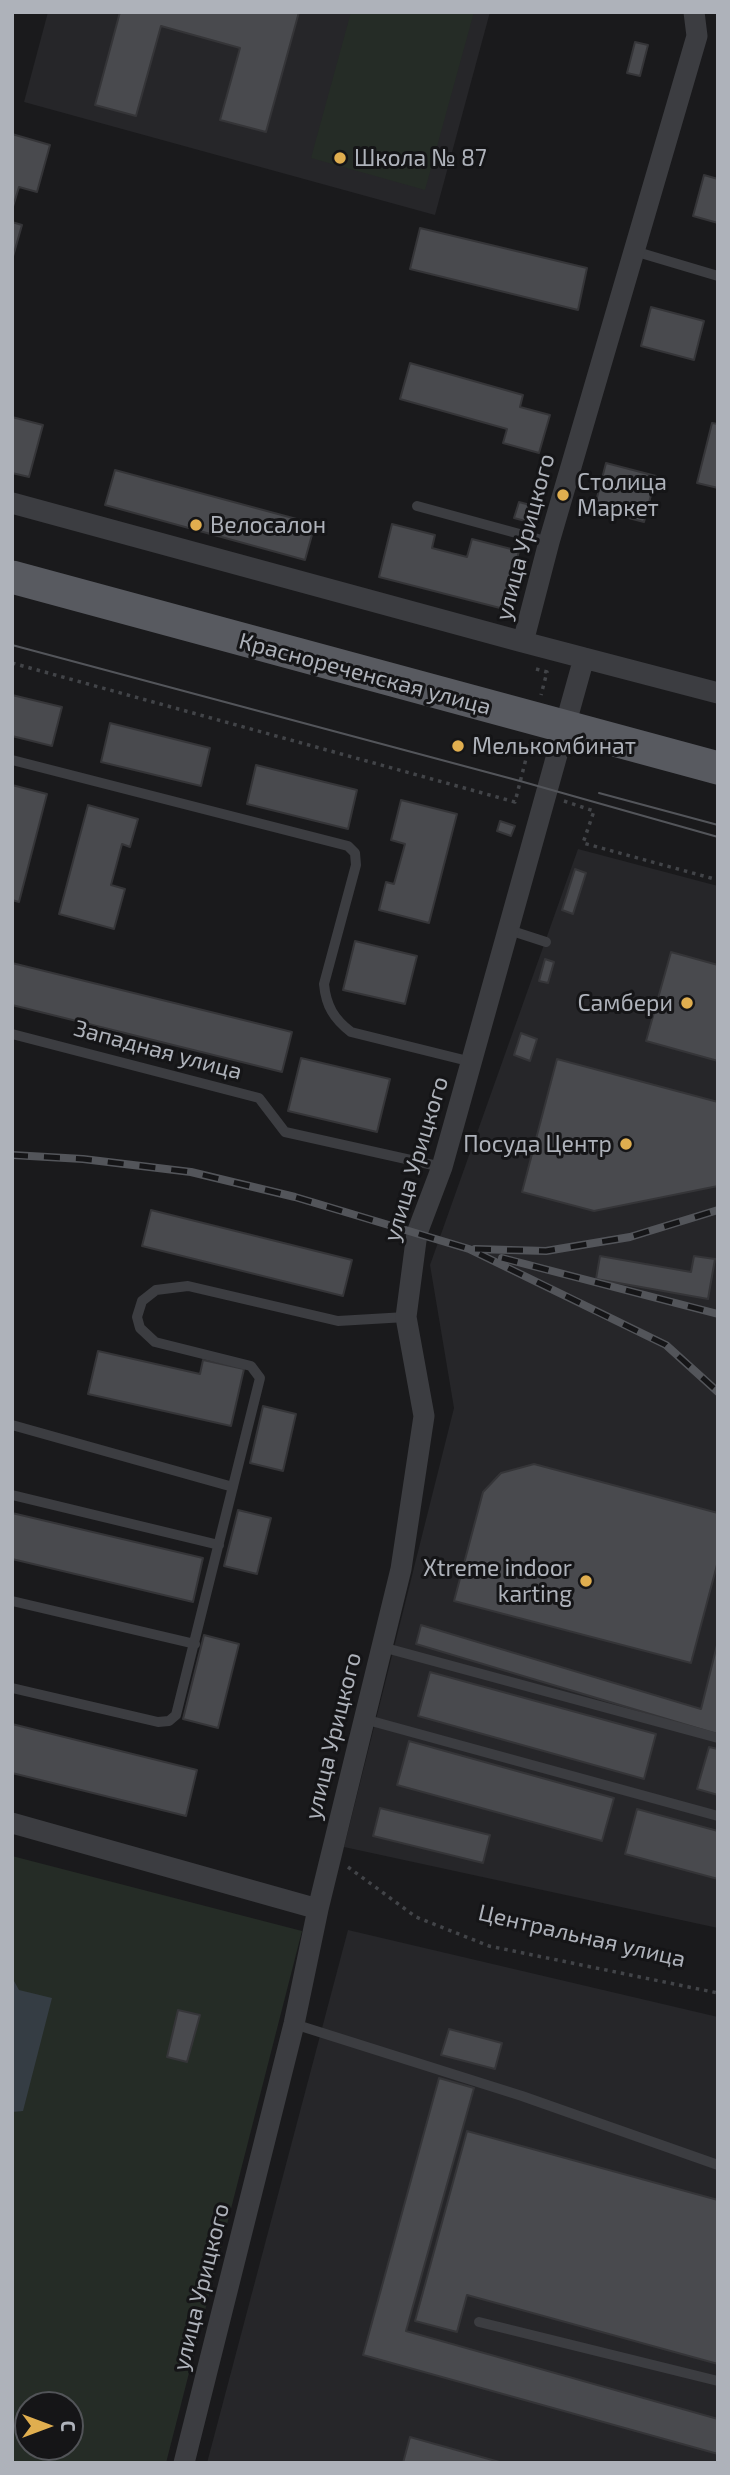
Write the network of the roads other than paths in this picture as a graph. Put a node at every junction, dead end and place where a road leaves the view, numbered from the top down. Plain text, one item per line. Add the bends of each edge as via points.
1 (694, 12) edge
2 (634, 251) junction
3 (718, 275) edge
4 (12, 503) edge
5 (417, 506) dead end
6 (549, 542) junction
7 (12, 578) edge
8 (523, 642) junction
9 (584, 658) junction
10 (718, 693) edge
11 (550, 724) junction
12 (12, 760) edge
13 (718, 768) edge
14 (509, 930) junction
15 (546, 942) dead end
16 (12, 1034) edge
17 (472, 1062) junction
18 (442, 1167) junction
19 (406, 1317) junction
20 (12, 1425) edge
21 (233, 1487) junction
22 (12, 1495) edge
23 (219, 1545) junction
24 (12, 1601) edge
25 (195, 1644) junction
26 (382, 1647) junction
27 (12, 1689) edge
28 (364, 1719) junction
29 (718, 1738) edge
30 (718, 1816) edge
31 (12, 1823) edge
32 (318, 1909) junction
33 (294, 2024) junction
34 (718, 2165) edge
35 (479, 2322) dead end
36 (718, 2381) edge
37 (184, 2463) edge

1 - 2 street, улица Урицкого via 697,36
2 - 3 lane
2 - 6 street, улица Урицкого
4 - 8 street
5 - 6 lane
6 - 8 street, улица Урицкого
7 - 11 main road, Краснореченская улица
8 - 9 street, улица Урицкого
9 - 10 street
9 - 11 street, улица Урицкого
11 - 13 main road, Краснореченская улица
11 - 14 street, улица Урицкого via 546,795
12 - 17 lane via 348,846 355,853 356,864 324,984 330,1011 351,1032
14 - 15 lane
14 - 17 street, улица Урицкого
16 - 18 lane, Западная улица via 259,1098 285,1132
17 - 18 street, улица Урицкого
18 - 19 street, улица Урицкого via 417,1233
19 - 21 lane via 338,1321 188,1286 156,1290 142,1301 137,1317 140,1328 155,1342 251,1366 260,1378
19 - 26 street, улица Урицкого via 424,1416 401,1569
20 - 21 lane
21 - 23 lane
22 - 23 lane
23 - 25 lane
24 - 25 lane
25 - 27 lane via 177,1715 169,1721
26 - 28 street, улица Урицкого
26 - 29 lane
28 - 30 lane
28 - 32 street, улица Урицкого
31 - 32 street
32 - 33 street, улица Урицкого
33 - 34 lane via 522,2096
33 - 37 street, улица Урицкого
35 - 36 lane

